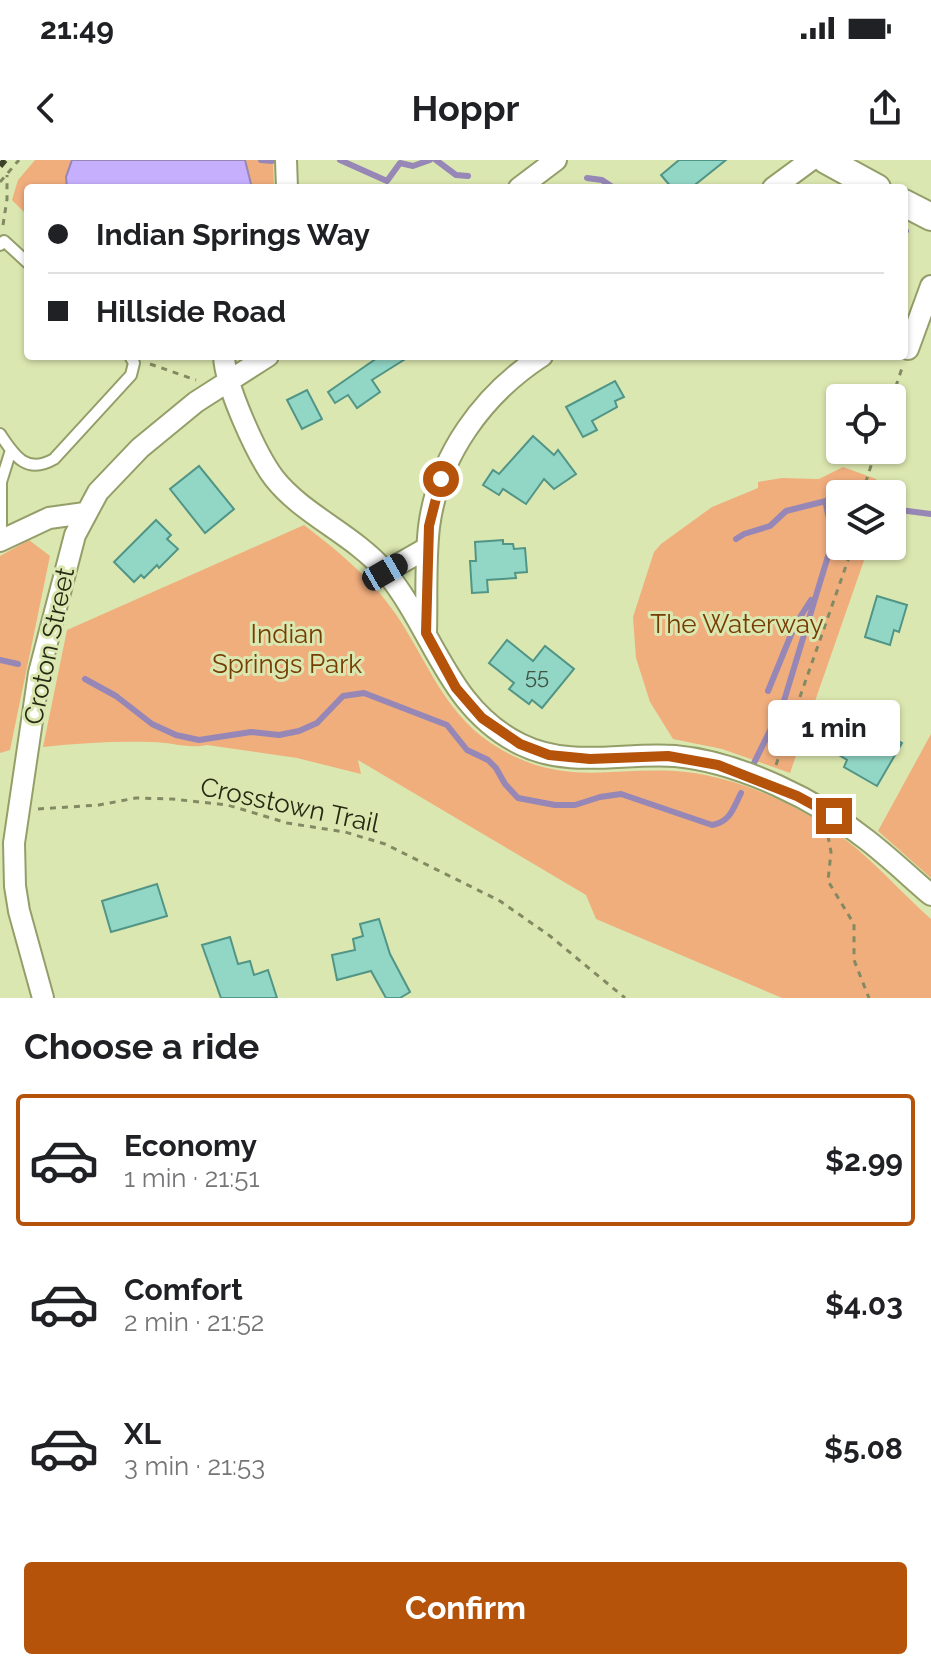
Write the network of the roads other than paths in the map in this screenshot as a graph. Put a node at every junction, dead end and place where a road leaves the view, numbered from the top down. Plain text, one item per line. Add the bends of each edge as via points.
1 (286, 160) edge
2 (556, 160) edge
3 (811, 160) edge
4 (826, 160) edge
5 (856, 167) edge
6 (287, 184) edge
7 (524, 184) edge
8 (778, 184) edge
9 (873, 184) edge
10 (908, 205) edge
11 (931, 217) edge
12 (931, 237) edge
13 (2, 243) edge
14 (24, 260) edge
15 (931, 286) edge
16 (908, 349) dead end
17 (132, 360) edge
18 (224, 360) edge
19 (261, 360) edge
20 (537, 360) edge
21 (222, 384) junction
22 (0, 434) edge
23 (11, 450) junction
24 (85, 513) junction
25 (1, 541) edge
26 (427, 548) junction
27 (385, 572) junction
28 (426, 633) junction
29 (931, 895) edge
30 (43, 998) edge

1 - 6 street
2 - 7 street
3 - 8 street
4 - 5 street
5 - 9 street
10 - 11 street
11 - 12 street
13 - 14 lane
15 - 16 street
17 - 23 lane via 131,375 54,459 29,464
18 - 21 street
19 - 21 street, Croton Street
20 - 26 street via 494,394 463,435 436,494
21 - 24 street, Croton Street via 140,448
21 - 27 street via 274,478
22 - 23 lane
23 - 25 lane via 1,482
24 - 25 street via 49,518
24 - 30 street, Croton Street via 46,642 17,810 15,886
26 - 27 street
26 - 28 street
27 - 28 street
28 - 29 street via 468,704 530,749 579,759 686,758 729,768 823,809

